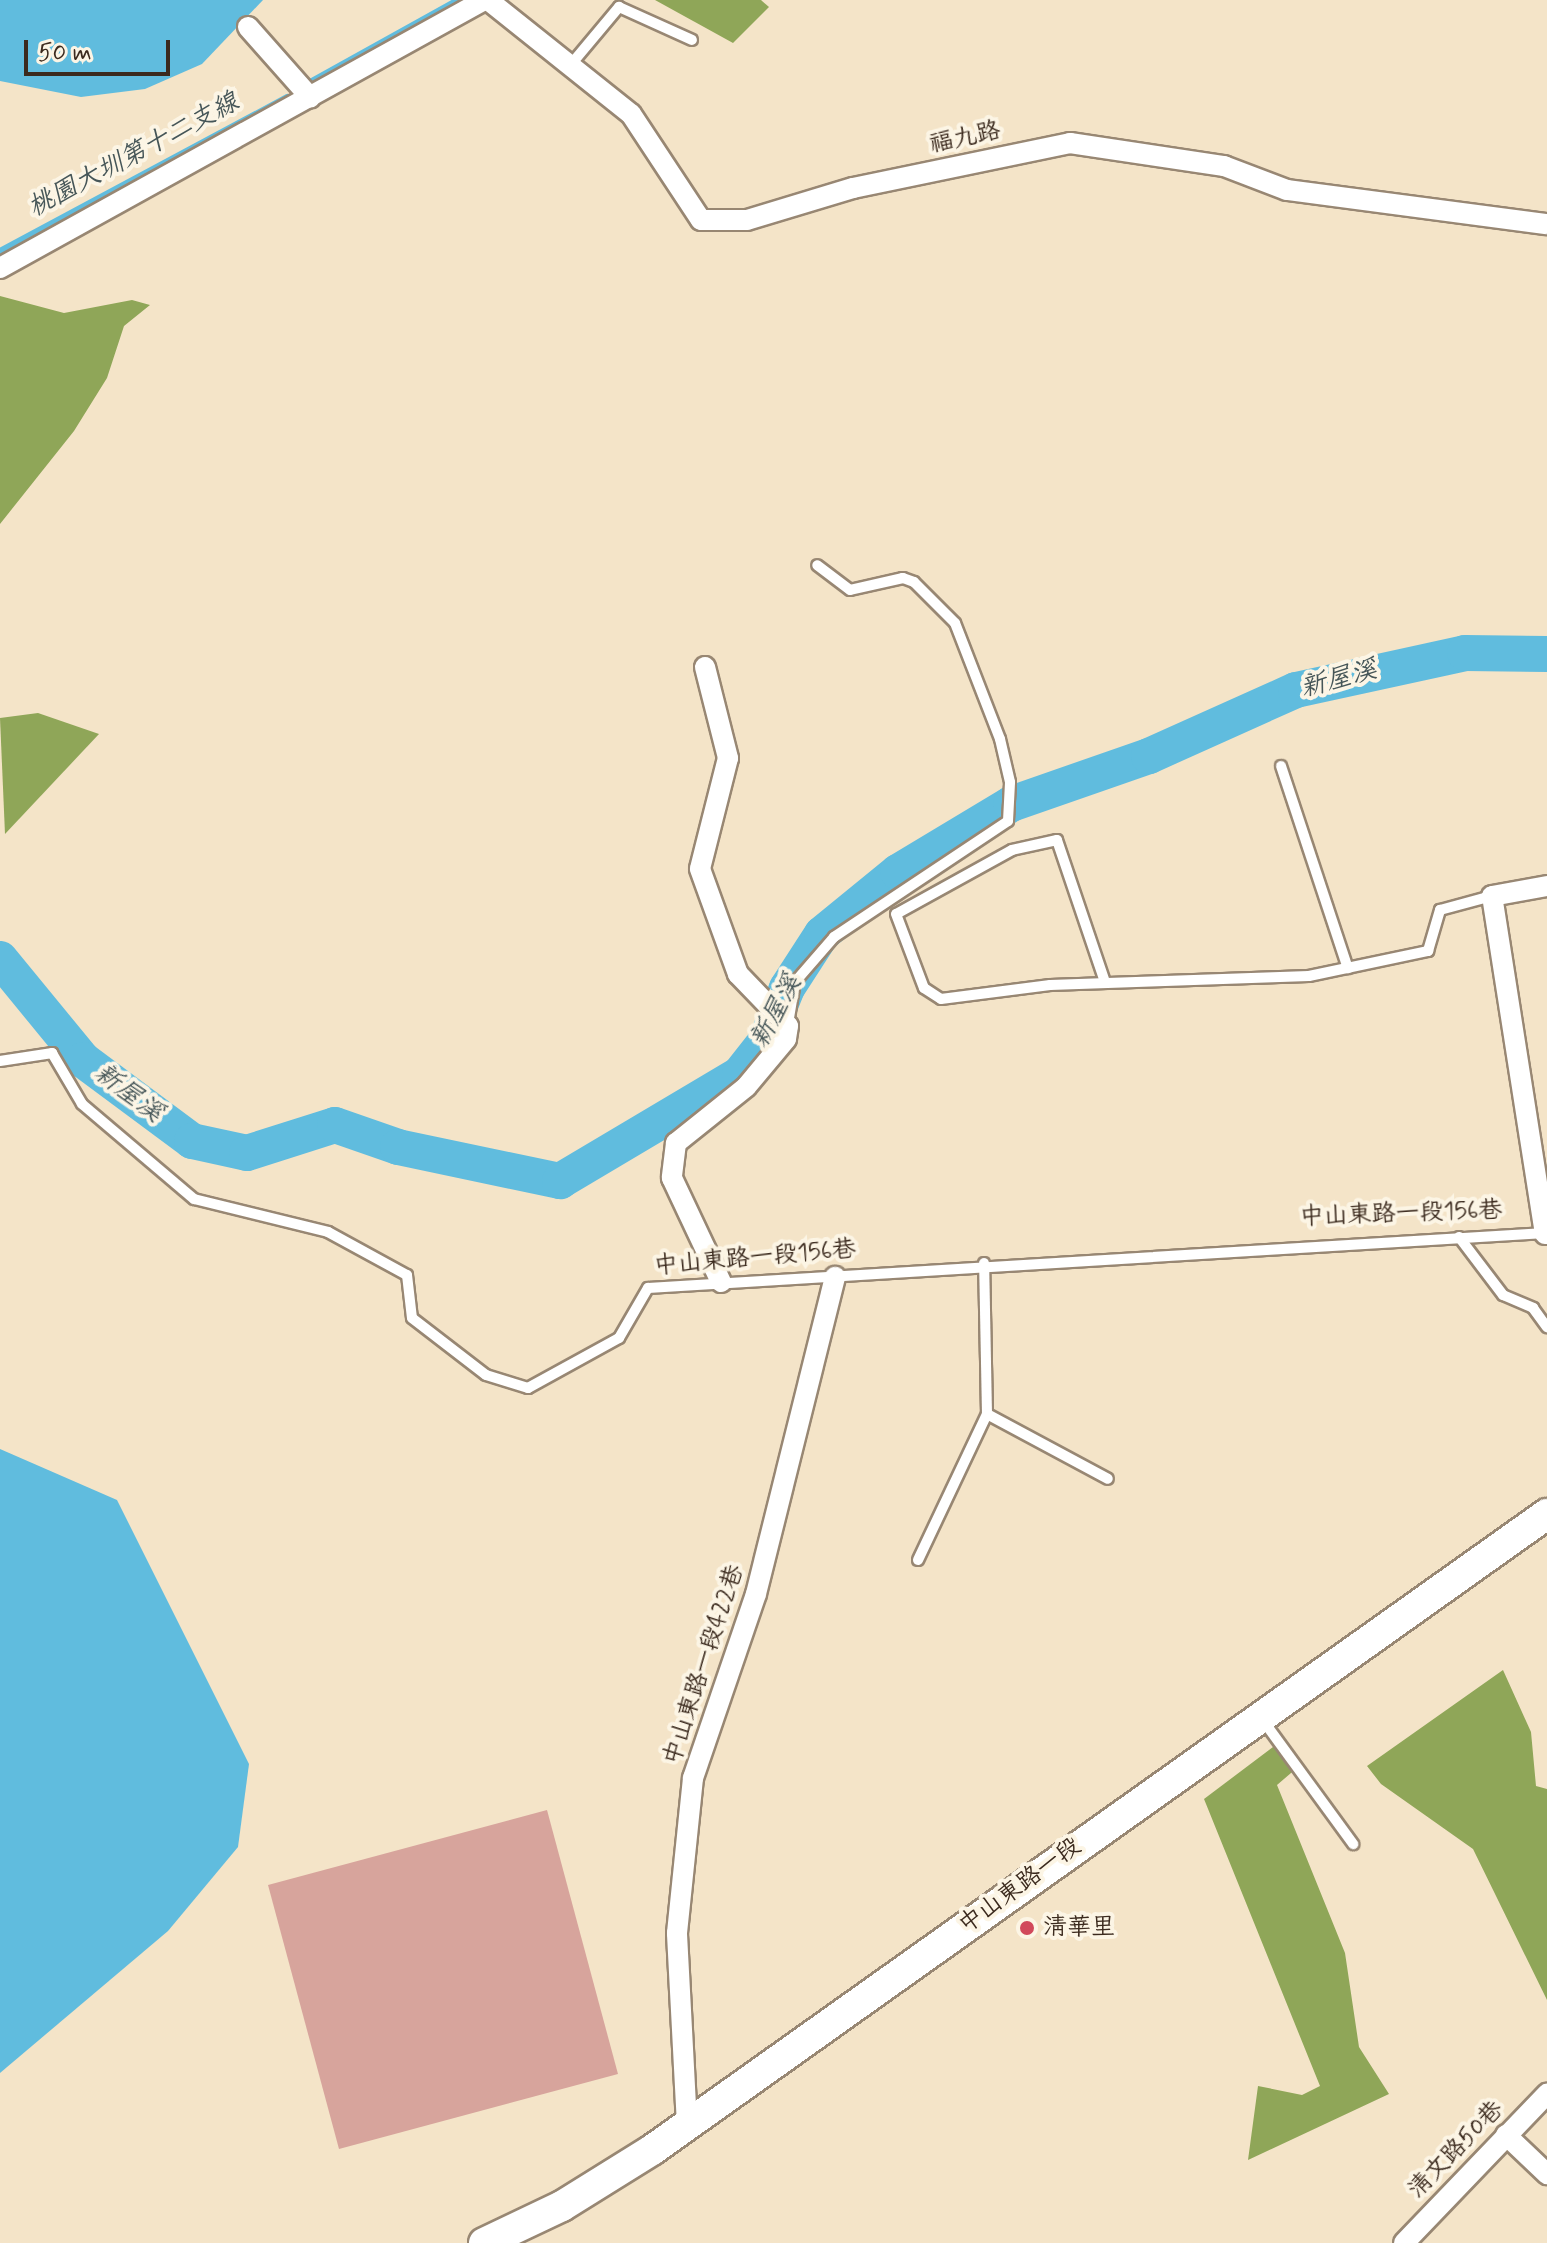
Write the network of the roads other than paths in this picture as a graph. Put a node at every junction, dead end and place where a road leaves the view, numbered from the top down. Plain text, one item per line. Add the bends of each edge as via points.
1 (486, 0) edge
2 (248, 27) dead end
3 (692, 40) dead end
4 (573, 62) junction
5 (310, 97) junction
6 (1547, 224) edge
7 (0, 268) edge
8 (817, 565) dead end
9 (705, 667) dead end
10 (1281, 766) dead end
11 (1547, 886) edge
12 (1492, 896) junction
13 (1348, 968) junction
14 (1105, 982) junction
15 (782, 1020) junction
16 (0, 1061) edge
17 (1537, 1117) edge
18 (1546, 1234) edge
19 (1459, 1237) junction
20 (984, 1263) junction
21 (835, 1277) junction
22 (721, 1282) junction
23 (1547, 1327) edge
24 (987, 1414) junction
25 (1108, 1479) dead end
26 (1547, 1514) edge
27 (918, 1560) dead end
28 (1258, 1715) junction
29 (1353, 1844) dead end
30 (1547, 2094) edge
31 (687, 2125) junction
32 (1506, 2135) junction
33 (1547, 2174) edge
34 (484, 2243) edge
35 (1404, 2243) edge

1 - 4 street, 福九路
1 - 5 street
2 - 5 street
3 - 4 lane via 619,7
4 - 6 street, 福九路 via 631,114 701,220 747,220 853,188 1070,143 1224,166 1287,190
5 - 7 street
8 - 15 lane via 850,590 903,578 914,582 955,623 1010,782 1008,821 834,937 795,982
9 - 15 street via 728,758 700,869 738,974
10 - 13 lane
11 - 12 street
12 - 13 lane via 1440,910 1428,951
12 - 17 street
13 - 14 lane via 1309,976
14 - 14 lane via 931,996 896,914 1012,850 1057,840
15 - 22 street via 786,1039 746,1087 676,1143 672,1178
16 - 22 lane, 中山東路一段156巷 via 52,1053 82,1104 194,1199 328,1232 407,1275 412,1318 486,1375 528,1388 619,1338 648,1288
17 - 18 street
18 - 19 lane, 中山東路一段156巷
19 - 20 lane, 中山東路一段156巷
19 - 23 lane via 1503,1295 1533,1308
20 - 21 lane, 中山東路一段156巷
20 - 24 lane
21 - 22 lane, 中山東路一段156巷
21 - 31 street, 中山東路一段422巷 via 756,1594 693,1778 677,1933
24 - 25 lane
24 - 27 lane
26 - 28 main road, 中山東路一段
28 - 29 lane
28 - 31 main road, 中山東路一段
30 - 32 street, 清文路50巷
31 - 34 main road, 中山東路一段 via 562,2206
32 - 33 street
32 - 35 street, 清文路50巷

